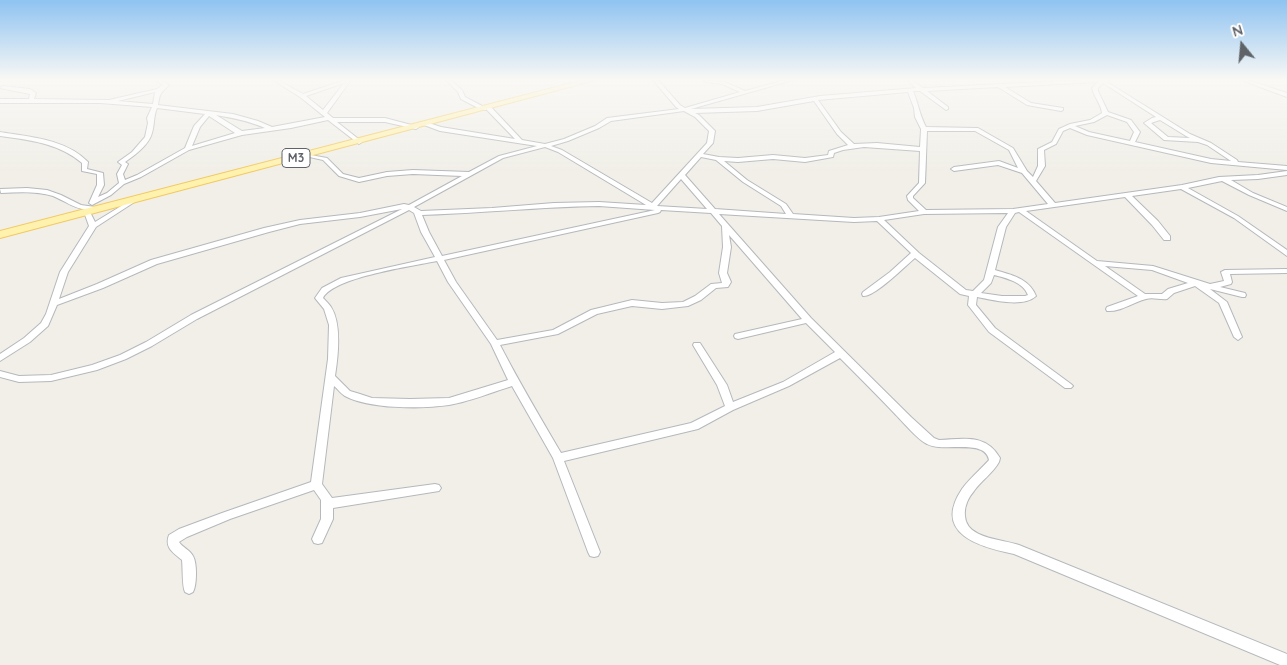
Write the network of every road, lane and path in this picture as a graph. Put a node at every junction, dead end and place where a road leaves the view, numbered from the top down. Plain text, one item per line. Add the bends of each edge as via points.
1 (153, 111) edge
2 (188, 111) edge
3 (321, 111) edge
4 (475, 111) edge
5 (489, 111) edge
6 (675, 111) edge
7 (685, 111) edge
8 (823, 111) edge
9 (917, 111) edge
10 (1151, 111) edge
11 (1105, 112) joint
12 (324, 113) joint
13 (208, 114) junction
14 (1162, 118) junction
15 (331, 119) junction
16 (426, 124) junction
17 (1070, 126) junction
18 (416, 127) junction
19 (272, 129) junction
20 (924, 129) junction
21 (241, 133) junction
22 (0, 134) edge
23 (1200, 140) junction
24 (359, 142) junction
25 (521, 142) junction
26 (1132, 143) junction
27 (544, 145) junction
28 (853, 147) junction
29 (187, 148) junction
30 (923, 149) junction
31 (306, 155) junction
32 (700, 155) junction
33 (719, 159) junction
34 (1235, 162) junction
35 (1287, 168) edge
36 (954, 169) dead end
37 (1024, 172) junction
38 (1287, 173) edge
39 (470, 174) junction
40 (681, 175) junction
41 (1224, 179) junction
42 (1033, 181) junction
43 (122, 183) junction
44 (1182, 188) junction
45 (1, 190) edge
46 (1127, 195) junction
47 (133, 200) junction
48 (1053, 205) junction
49 (654, 207) junction
50 (92, 208) junction
51 (671, 208) junction
52 (1287, 209) edge
53 (414, 210) junction
54 (711, 211) junction
55 (1016, 211) junction
56 (924, 212) junction
57 (791, 216) junction
58 (879, 219) junction
59 (93, 226) junction
60 (725, 227) junction
61 (3, 235) edge
62 (1166, 238) dead end
63 (915, 254) junction
64 (1287, 254) edge
65 (438, 257) junction
66 (1094, 262) junction
67 (1287, 271) edge
68 (992, 272) junction
69 (1196, 283) junction
70 (1211, 287) junction
71 (866, 294) dead end
72 (974, 295) junction
73 (1242, 295) dead end
74 (1143, 296) junction
75 (53, 304) junction
76 (1110, 309) dead end
77 (808, 320) junction
78 (738, 336) dead end
79 (1238, 337) dead end
80 (495, 343) junction
81 (697, 345) dead end
82 (841, 353) junction
83 (0, 358) edge
84 (0, 374) edge
85 (331, 376) junction
86 (514, 382) junction
87 (1068, 386) dead end
88 (730, 407) junction
89 (558, 458) junction
90 (316, 485) junction
91 (435, 488) dead end
92 (326, 504) junction
93 (318, 539) dead end
94 (594, 552) dead end
95 (189, 588) dead end
96 (1287, 660) edge

1 - 43 street via 148,138 121,162 125,164 120,174
2 - 13 street
3 - 12 street
4 - 16 main road, M3
5 - 25 street
6 - 27 street via 609,119 597,127
7 - 32 street via 704,122 712,131 710,143
8 - 28 street
9 - 20 street
10 - 14 street
11 - 17 street via 1101,118
11 - 26 street via 1130,121 1136,132
12 - 15 street
13 - 19 street via 242,118
13 - 21 street
13 - 29 street via 197,127
14 - 23 street
14 - 23 street via 1146,123 1163,138
15 - 18 street via 385,120
15 - 19 street
15 - 24 street
16 - 18 main road, M3
16 - 25 street via 468,135
17 - 26 street
17 - 42 street via 1061,130 1054,143 1042,147 1041,169
18 - 24 main road, M3
19 - 21 street
20 - 30 street
20 - 37 street via 976,130 1011,149
21 - 29 street
22 - 50 street via 41,140 75,153 85,162 84,170 100,173 101,187
23 - 34 street
24 - 31 main road, M3
25 - 27 street
26 - 34 street via 1211,161
27 - 39 street via 501,157
27 - 49 street via 560,151
28 - 30 street
28 - 33 street via 836,149 831,156 805,160 773,157
29 - 43 street
30 - 56 street via 922,183 910,199
31 - 39 street via 325,159 342,176 359,180 413,172
31 - 47 main road, M3
32 - 33 street
32 - 40 street
33 - 57 street via 745,181 784,206
34 - 35 street
36 - 37 street via 1002,163
37 - 42 street
38 - 41 street
39 - 53 street
40 - 49 street
40 - 54 street
41 - 44 street
41 - 52 street
42 - 48 street
43 - 50 street
44 - 46 street
44 - 64 street via 1236,217
45 - 50 street via 51,193 77,208
46 - 48 street
46 - 62 street
47 - 50 main road, M3
47 - 59 street
48 - 55 street
49 - 51 street
49 - 53 street via 578,204 492,210
50 - 59 street
50 - 61 main road, M3
51 - 54 street
51 - 65 street
53 - 65 street
53 - 75 street via 398,207 267,230 154,262
53 - 84 street via 194,317 123,357 51,378 19,379
54 - 57 street
54 - 60 street
55 - 56 street
55 - 66 street
55 - 68 street via 1002,227
56 - 58 street
57 - 58 street
58 - 63 street
59 - 75 street via 64,272
60 - 77 street
60 - 80 street via 725,285 714,286 685,304 632,303 594,312 556,332
63 - 71 street
63 - 72 street via 956,288
65 - 80 street
65 - 85 street via 347,279 320,294 333,325
66 - 69 street via 1153,268
66 - 74 street
67 - 70 street via 1225,272 1228,282
68 - 72 street via 988,282
68 - 72 street via 1024,284 1032,296 1014,299
69 - 70 street
69 - 74 street via 1171,291 1164,297
69 - 79 street via 1223,302
70 - 73 street
72 - 87 street via 972,305 992,330
74 - 76 street
75 - 83 street via 37,332
77 - 78 street
77 - 82 street
80 - 86 street
81 - 88 street via 722,385
82 - 88 street via 786,384
82 - 96 street via 930,440 938,444 978,443 991,452 994,462 963,497 958,515 961,527 974,539 1015,549
85 - 86 street via 347,393 357,397 410,403 449,401
85 - 90 street
86 - 89 street
88 - 89 street via 684,429
89 - 94 street
90 - 92 street via 327,499
90 - 95 street via 226,516 173,539 173,545 188,558
91 - 92 street
92 - 93 street via 327,519

